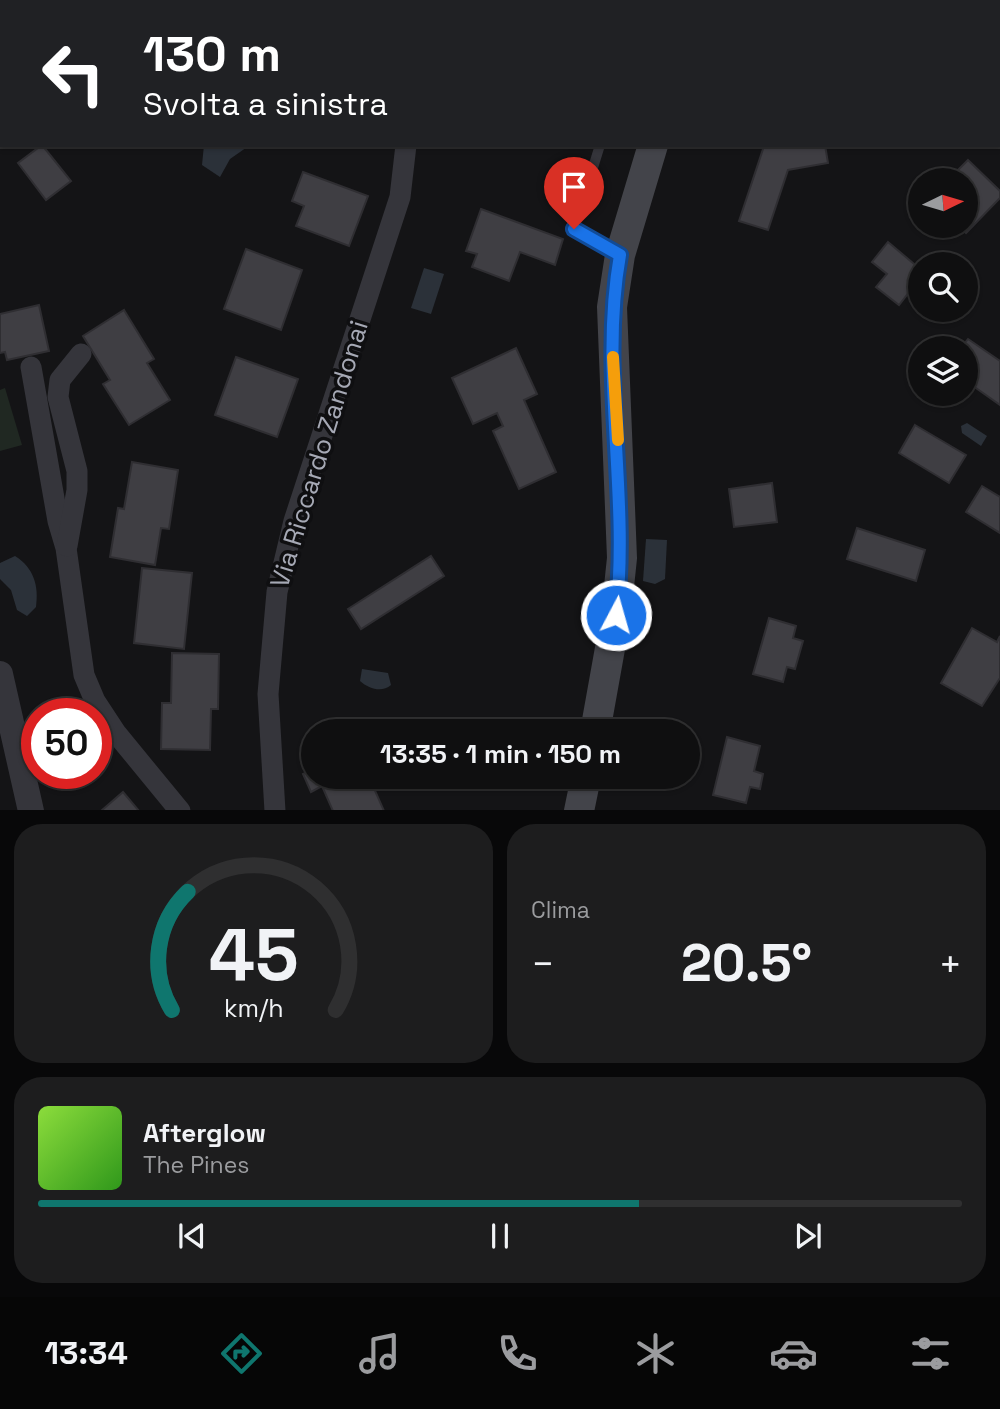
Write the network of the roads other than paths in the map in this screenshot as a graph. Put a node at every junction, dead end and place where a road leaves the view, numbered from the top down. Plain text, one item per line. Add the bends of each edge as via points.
1 (406, 147) edge
2 (599, 147) edge
3 (652, 147) edge
4 (620, 255) junction
5 (81, 354) dead end
6 (31, 367) dead end
7 (66, 548) junction
8 (0, 674) edge
9 (597, 719) edge
10 (583, 789) edge
11 (31, 810) edge
12 (180, 810) edge
13 (275, 810) edge
14 (579, 810) edge

1 - 13 street, Via Riccardo Zandonai via 400,197 293,521 279,582 268,694
2 - 4 lane via 574,229
3 - 4 main road
4 - 9 main road via 611,321 622,558
5 - 7 street via 58,388 77,471
6 - 7 street
7 - 12 street via 82,664 95,701 130,752
8 - 11 street
10 - 14 main road

